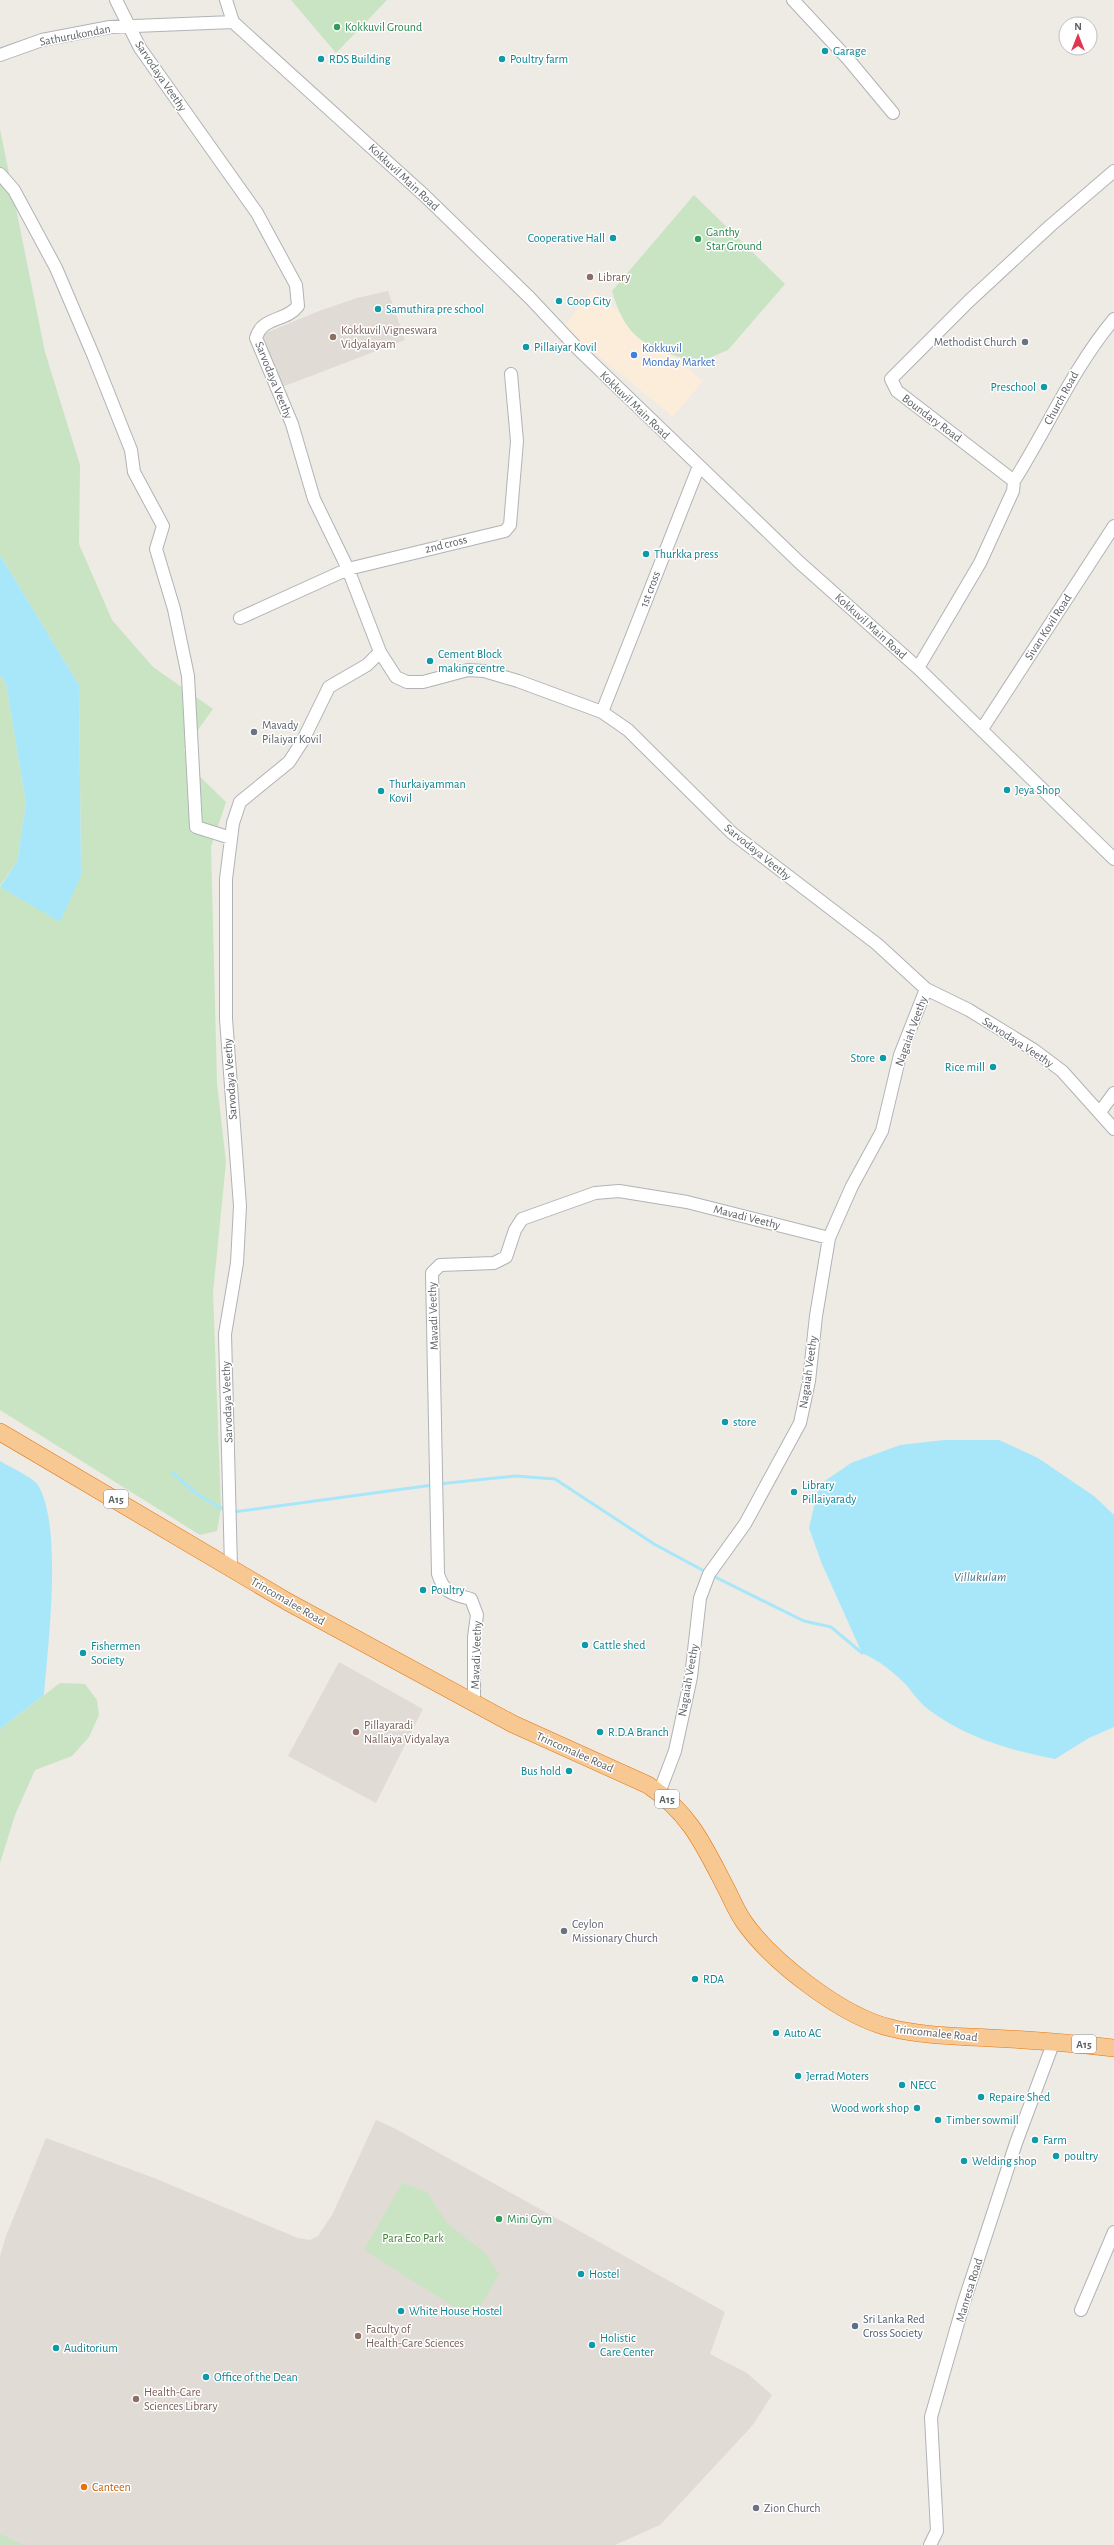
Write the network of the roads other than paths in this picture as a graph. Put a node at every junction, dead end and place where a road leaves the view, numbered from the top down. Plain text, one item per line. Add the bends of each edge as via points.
1 (116, 0) edge
2 (226, 0) edge
3 (793, 0) edge
4 (233, 22) junction
5 (128, 25) junction
6 (0, 55) edge
7 (893, 113) dead end
8 (1114, 171) edge
9 (0, 174) edge
10 (1114, 319) edge
11 (511, 374) dead end
12 (699, 466) junction
13 (1014, 481) junction
14 (1114, 526) edge
15 (348, 569) junction
16 (240, 618) dead end
17 (380, 652) junction
18 (918, 668) junction
19 (602, 712) junction
20 (982, 729) junction
21 (231, 838) junction
22 (1114, 859) edge
23 (926, 989) junction
24 (1114, 1094) edge
25 (1100, 1112) junction
26 (1114, 1129) edge
27 (829, 1238) junction
28 (0, 1432) edge
29 (231, 1567) junction
30 (474, 1704) junction
31 (659, 1792) junction
32 (1054, 2041) junction
33 (1114, 2048) edge
34 (1114, 2232) edge
35 (1081, 2310) dead end
36 (930, 2545) edge

1 - 5 street, Sarvodaya Veethy
2 - 4 street
3 - 7 street via 848,59
4 - 5 street
4 - 12 street, Kokkuvil Main Road via 426,196
5 - 6 street, Sathurukondan via 42,40
5 - 15 street, Sarvodaya Veethy via 140,48 257,213 296,285 298,306 292,313 267,322 258,331 256,338 292,424 314,499
8 - 13 street, Boundary Road via 969,301 892,378 897,392
9 - 21 street via 14,190 56,268 131,450 134,472 163,526 156,549 174,609 188,676 196,827
10 - 13 street, Church Road via 1072,378
11 - 15 street, 2nd cross via 517,441 513,504 508,528 505,531
12 - 18 street, Kokkuvil Main Road via 799,562
12 - 19 street, 1st cross
13 - 18 street via 1013,491 980,564
14 - 20 street, Sivan Kovil Road
15 - 16 street, 2nd cross
15 - 17 street, Sarvodaya Veethy
17 - 19 street, Sarvodaya Veethy via 396,677 407,682 423,682 468,670 484,671 518,680
17 - 21 street, Sarvodaya Veethy via 367,665 329,688 289,762 240,802
18 - 20 street, Kokkuvil Main Road
19 - 23 street, Sarvodaya Veethy via 628,730 732,833 877,944
20 - 22 street, Kokkuvil Main Road
21 - 29 street, Sarvodaya Veethy via 226,878 226,1019 240,1206 237,1263 224,1334
23 - 25 street, Sarvodaya Veethy via 969,1010 1034,1050 1062,1071
23 - 27 street, Nagaiah Veethy via 900,1055 882,1132 852,1186
24 - 25 street
25 - 26 street, Sarvodaya Veethy
27 - 30 street, Mavadi Veethy via 687,1202 619,1191 595,1193 522,1219 515,1230 506,1257 494,1263 440,1265 432,1273 438,1574 442,1586 452,1594 471,1599 477,1615 474,1637
27 - 31 street, Nagaiah Veethy via 816,1316 809,1381 800,1423 745,1524 709,1574 700,1598 690,1677 675,1752
28 - 29 highway, Trincomalee Road / A15
29 - 30 highway, Trincomalee Road / A15 via 288,1602
30 - 31 highway, Trincomalee Road / A15
31 - 32 highway, Trincomalee Road / A15 via 679,1809 700,1838 744,1922 800,1980 850,2011 890,2028 938,2035
32 - 33 highway, Trincomalee Road / A15
32 - 36 street, Manresa Road via 1016,2143 969,2287 931,2416 937,2531
34 - 35 street

